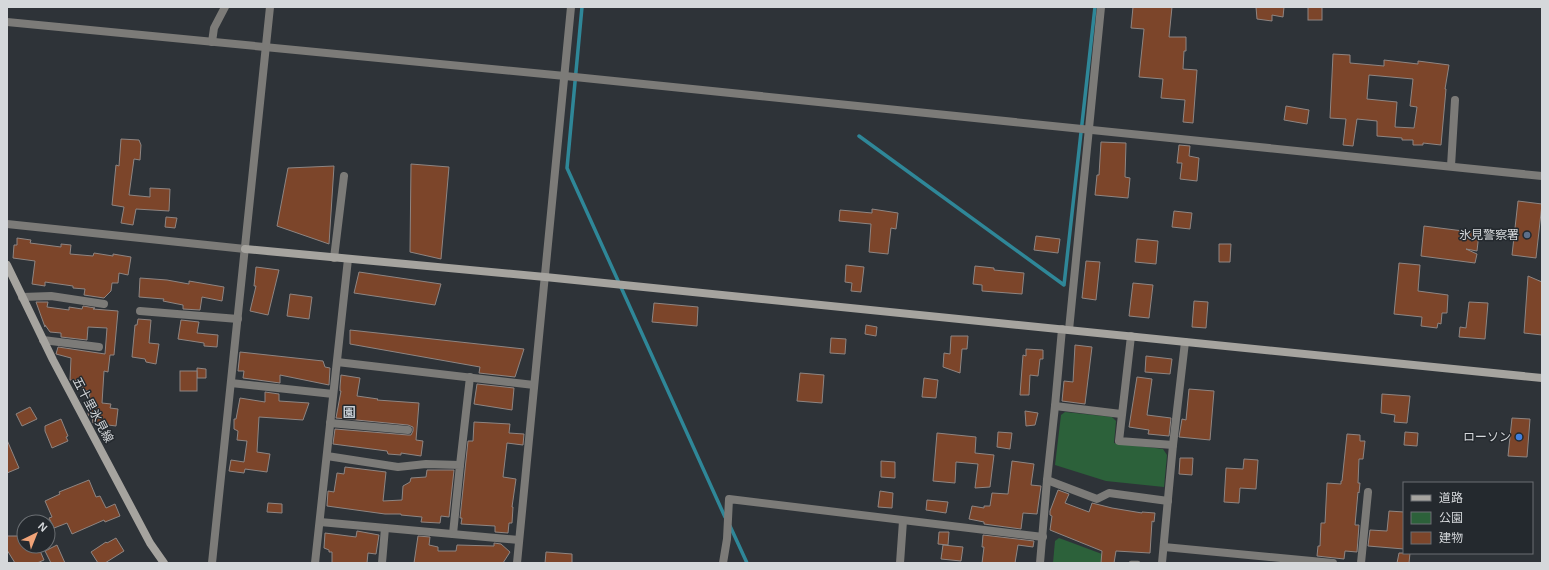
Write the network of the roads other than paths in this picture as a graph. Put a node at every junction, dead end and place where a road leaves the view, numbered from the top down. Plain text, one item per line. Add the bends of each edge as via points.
1 (225, 7) edge
2 (270, 7) edge
3 (571, 7) edge
4 (1101, 7) edge
5 (7, 22) edge
6 (212, 42) junction
7 (267, 47) junction
8 (565, 76) junction
9 (1455, 100) dead end
10 (1088, 130) junction
11 (1451, 166) junction
12 (344, 176) dead end
13 (1542, 176) edge
14 (7, 224) edge
15 (245, 249) junction
16 (334, 258) junction
17 (348, 260) junction
18 (7, 265) edge
19 (545, 277) junction
20 (22, 297) junction
21 (104, 304) dead end
22 (140, 311) dead end
23 (238, 319) junction
24 (1066, 330) junction
25 (1131, 336) junction
26 (43, 340) junction
27 (1185, 342) junction
28 (99, 347) dead end
29 (337, 362) junction
30 (470, 377) junction
31 (1542, 378) edge
32 (231, 383) junction
33 (534, 385) junction
34 (333, 394) junction
35 (1055, 406) junction
36 (1121, 414) junction
37 (330, 423) junction
38 (408, 430) dead end
39 (1173, 445) junction
40 (327, 456) junction
41 (460, 465) junction
42 (1046, 480) junction
43 (1368, 492) dead end
44 (1168, 501) junction
45 (903, 520) junction
46 (320, 522) junction
47 (386, 528) junction
48 (453, 534) junction
49 (1043, 537) junction
50 (519, 540) junction
51 (1164, 547) junction
52 (164, 563) edge
53 (212, 563) edge
54 (315, 563) edge
55 (382, 563) edge
56 (517, 563) edge
57 (723, 563) edge
58 (900, 563) edge
59 (1040, 563) edge
60 (1131, 563) edge
61 (1138, 563) edge
62 (1162, 563) edge
63 (1332, 563) edge
64 (1361, 563) edge

1 - 6 street via 214,28
2 - 7 street
3 - 8 street
4 - 10 street
5 - 6 street
6 - 7 street
7 - 8 street
7 - 15 street
8 - 10 street
8 - 19 street
9 - 11 street
10 - 11 street
10 - 24 street
11 - 13 street
12 - 16 street
14 - 15 street
15 - 16 street
15 - 23 street
16 - 17 street
17 - 19 street
17 - 29 street
18 - 20 street, 五十里氷見線
19 - 24 street
19 - 33 street
20 - 21 street via 51,296
20 - 26 street, 五十里氷見線
22 - 23 street
23 - 32 street
24 - 25 street
24 - 35 street
25 - 27 street
25 - 36 street
26 - 28 street
26 - 52 street, 五十里氷見線 via 150,543
27 - 31 street
27 - 39 street
29 - 30 street
29 - 34 street
30 - 33 street
30 - 41 street
32 - 34 street
32 - 53 street
33 - 50 street
34 - 37 street
35 - 36 street
35 - 42 street
36 - 39 street via 1119,441
37 - 38 street
37 - 40 street
39 - 44 street
40 - 41 street via 398,467 426,464
40 - 46 street
41 - 48 street
42 - 44 street via 1097,499 1109,493
42 - 49 street
43 - 64 street
44 - 51 street
45 - 49 street
45 - 57 street via 729,499
45 - 58 street
46 - 47 street
46 - 54 street
47 - 48 street
47 - 55 street
48 - 50 street
49 - 59 street
50 - 56 street
51 - 62 street
51 - 63 street
60 - 61 lane

